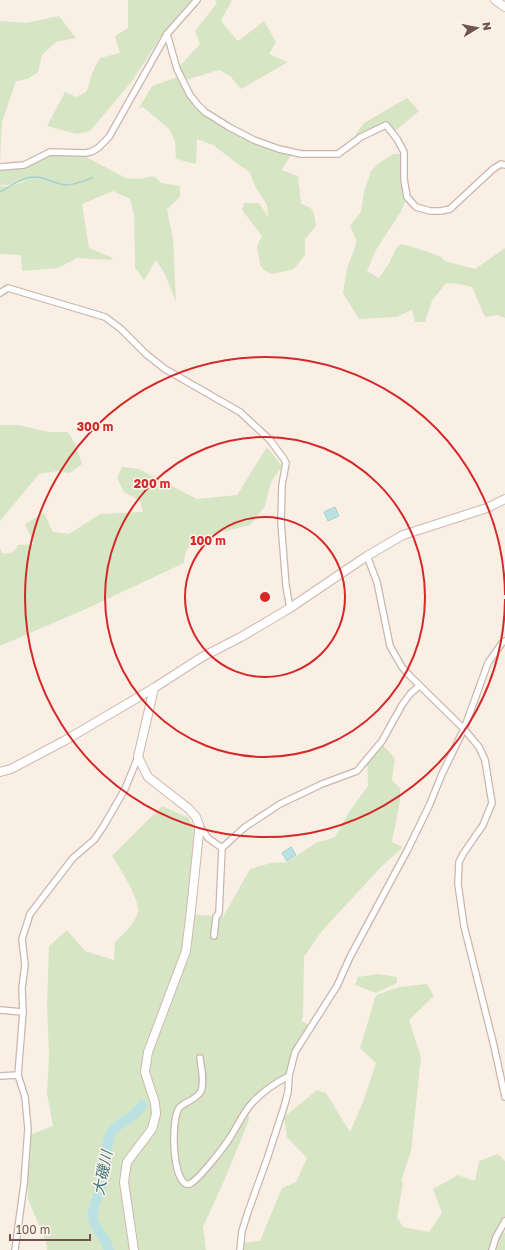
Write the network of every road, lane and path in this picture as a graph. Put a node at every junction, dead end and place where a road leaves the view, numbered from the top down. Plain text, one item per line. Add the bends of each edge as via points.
1 (197, 0) edge
2 (495, 0) edge
3 (505, 7) edge
4 (167, 34) junction
5 (505, 165) edge
6 (0, 167) edge
7 (0, 294) edge
8 (505, 499) edge
9 (366, 556) junction
10 (290, 608) junction
11 (505, 640) edge
12 (419, 686) junction
13 (154, 688) junction
14 (464, 729) junction
15 (138, 757) junction
16 (0, 772) edge
17 (199, 825) junction
18 (222, 848) junction
19 (214, 936) dead end
20 (0, 1010) edge
21 (23, 1012) junction
22 (200, 1058) dead end
23 (18, 1075) junction
24 (0, 1076) edge
25 (289, 1076) junction
26 (505, 1097) edge
27 (505, 1221) edge
28 (15, 1250) edge
29 (134, 1250) edge
30 (240, 1250) edge
31 (492, 1250) edge

1 - 4 street
2 - 3 street
4 - 5 street via 176,69 198,105 205,112 254,140 301,154 338,154 361,137 386,125 404,152 407,197 416,207 430,211 450,209 493,168
4 - 6 street via 109,137 98,148 85,153 50,152 24,165
7 - 10 street via 8,288 105,317 165,369 240,412 270,440 286,463 282,485 281,522
8 - 9 street via 487,508 403,535
9 - 10 street
9 - 12 street via 377,582 390,646 402,667
10 - 13 street via 202,657
11 - 14 street via 488,663
12 - 14 street
12 - 18 street via 410,694 382,741 357,771 280,804 245,827
13 - 15 street
13 - 16 street via 38,756
14 - 25 street via 429,806 337,986 295,1052
14 - 26 street via 479,747 485,760 492,803 483,825 462,854 458,884 464,926
15 - 17 street via 148,777 189,810
15 - 21 street via 125,789 103,827 94,840 73,858 30,914 22,939 25,965 22,988
17 - 18 street via 208,838
17 - 29 street via 186,951 148,1052 145,1072 156,1114 152,1129 127,1162 124,1182
18 - 19 street via 219,913 216,917
20 - 21 street
21 - 23 street
22 - 25 street via 201,1091 180,1107 176,1118 176,1162 180,1179 186,1184 193,1182 208,1166 253,1102 266,1089
23 - 24 street
23 - 28 street via 25,1097 28,1129
25 - 30 street via 284,1108 242,1231
27 - 31 street

